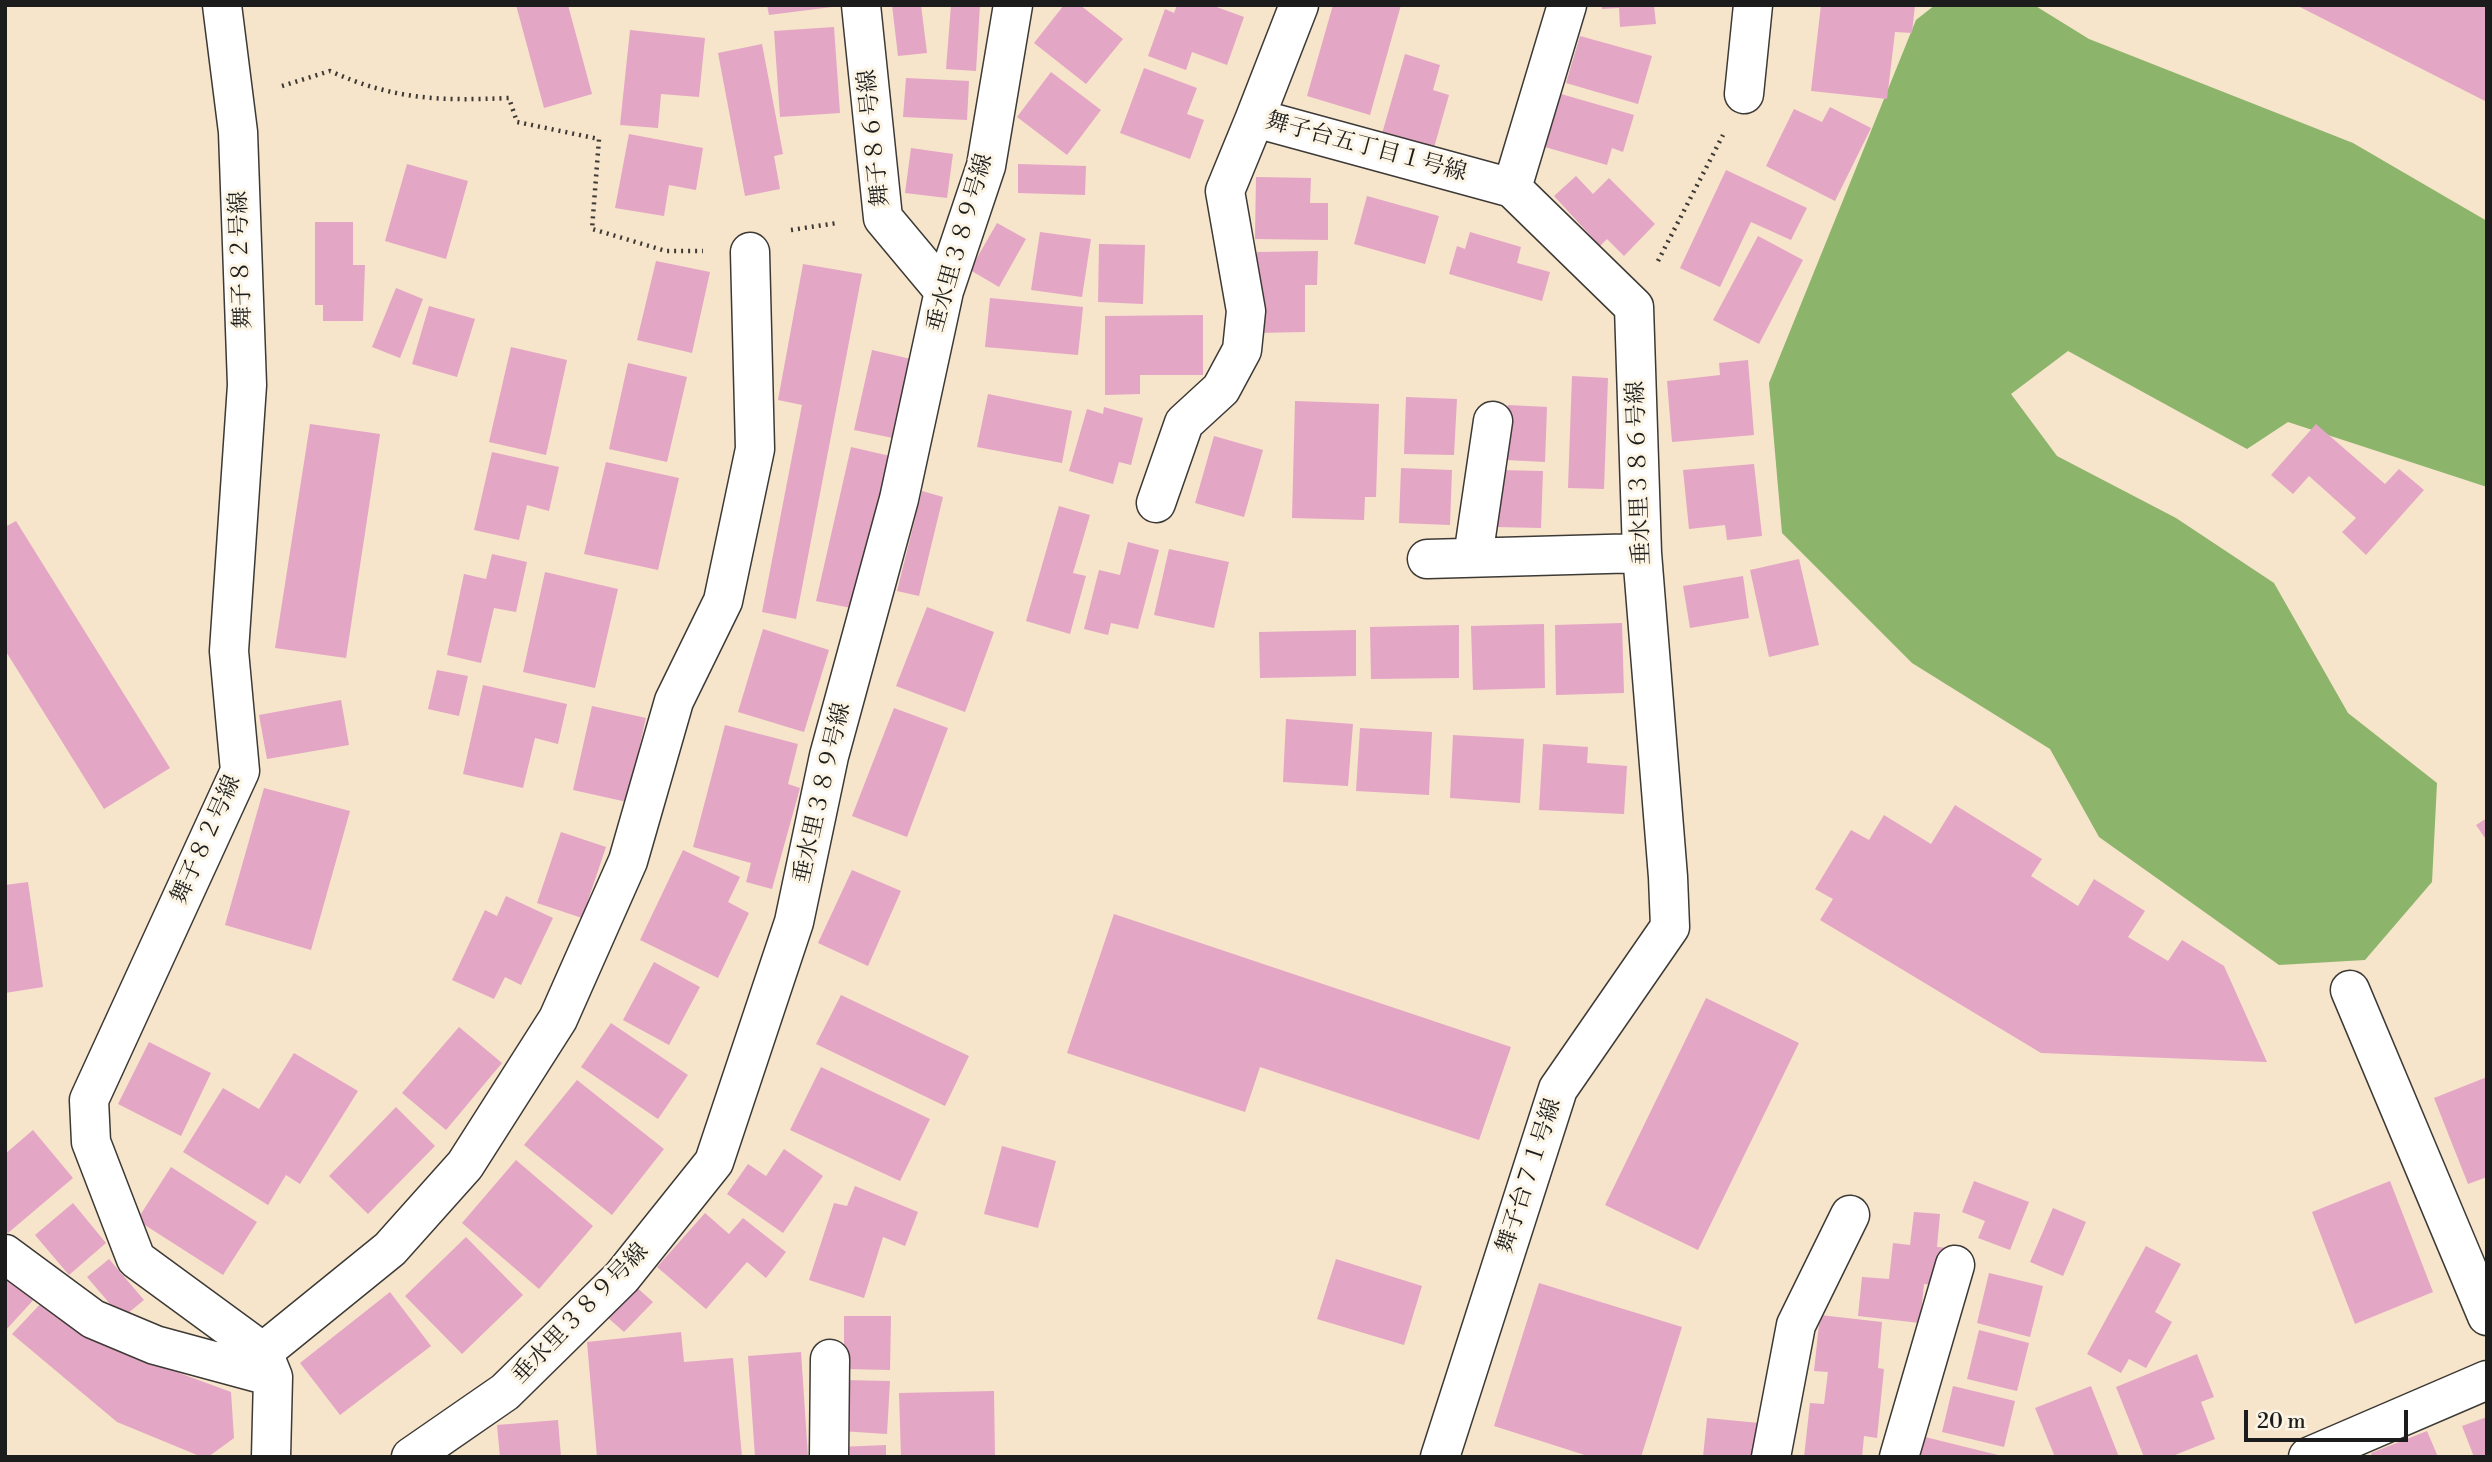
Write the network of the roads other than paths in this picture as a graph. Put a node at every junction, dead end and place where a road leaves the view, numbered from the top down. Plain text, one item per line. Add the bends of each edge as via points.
1 (222, 5) edge
2 (861, 5) edge
3 (1013, 5) edge
4 (1298, 5) edge
5 (1567, 5) edge
6 (1753, 5) edge
7 (1744, 94) road end
8 (1255, 118) junction
9 (1512, 188) junction
10 (750, 252) road end
11 (944, 291) junction
12 (1634, 307) joint
13 (1493, 421) dead end
14 (1156, 503) dead end
15 (1642, 553) junction
16 (1473, 557) junction
17 (1427, 559) dead end
18 (1668, 877) joint
19 (2350, 990) dead end
20 (1850, 1215) dead end
21 (5, 1254) edge
22 (1955, 1265) dead end
23 (2487, 1316) edge
24 (830, 1359) dead end
25 (268, 1364) junction
26 (2487, 1380) edge
27 (271, 1457) edge
28 (411, 1457) edge
29 (829, 1457) edge
30 (1440, 1457) edge
31 (1771, 1457) edge
32 (1899, 1457) edge
33 (2308, 1457) edge

1 - 25 street, 舞子８２号線 via 238,132 247,386 229,651 240,771 89,1100 91,1142 136,1259
2 - 11 street, 舞子８６号線 via 883,218
3 - 11 street, 垂水里３８９号線 via 986,166
4 - 8 street, 舞子台五丁目１号線
5 - 9 street
6 - 7 street
8 - 9 street, 舞子台五丁目１号線
8 - 14 street via 1225,191 1246,311 1241,350 1221,389 1184,423
9 - 12 street, 舞子台五丁目１号線
10 - 25 street via 755,449 723,601 674,701 628,861 558,1019 465,1165 390,1249
11 - 28 street, 垂水里３８９号線 via 899,499 828,756 794,922 714,1162 622,1277 525,1373
12 - 15 street, 垂水里３８６号線
13 - 16 street
15 - 16 street
15 - 18 street, 垂水里３８６号線
16 - 17 street
18 - 30 street, 舞子台７１号線 via 1670,927 1558,1089
19 - 23 street
20 - 31 street via 1796,1325
21 - 25 street via 93,1319 155,1345
22 - 32 street
24 - 29 street
25 - 27 street
26 - 33 street

